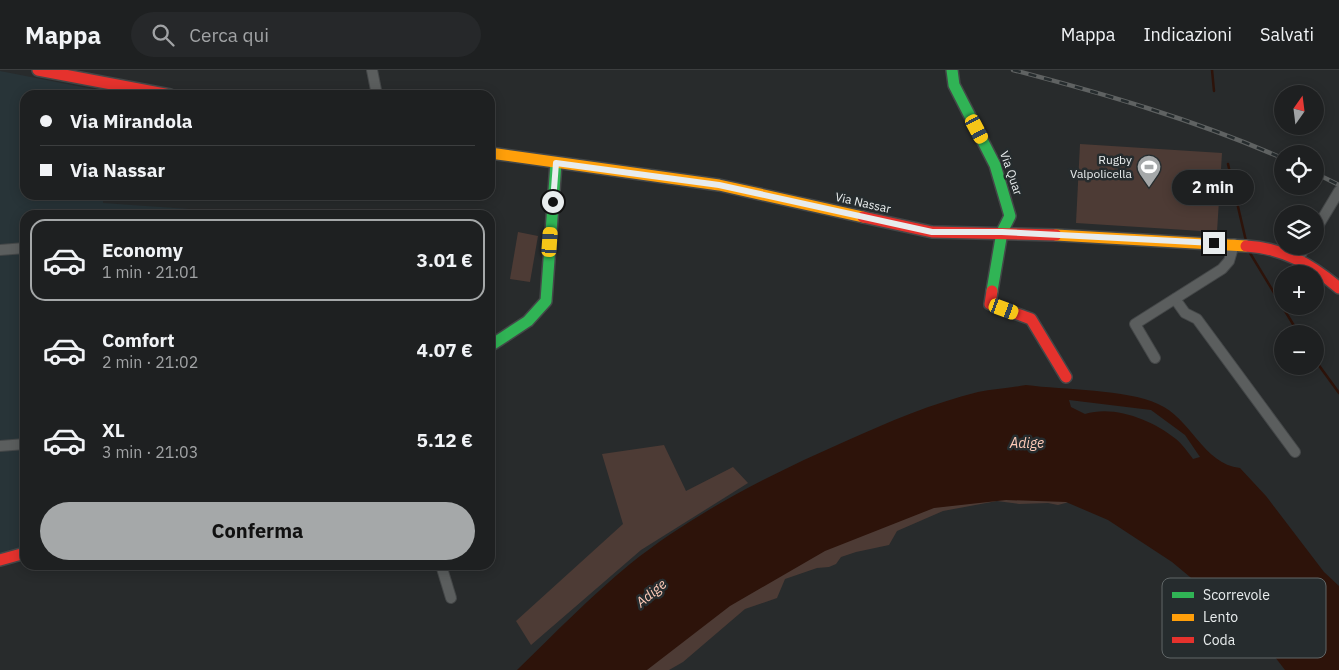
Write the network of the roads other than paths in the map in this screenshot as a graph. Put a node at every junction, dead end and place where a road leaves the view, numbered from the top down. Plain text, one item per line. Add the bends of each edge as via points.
1 (38, 70) edge
2 (372, 70) edge
3 (952, 70) edge
4 (144, 90) edge
5 (375, 90) edge
6 (495, 155) edge
7 (556, 163) junction
8 (1339, 191) edge
9 (1324, 216) edge
10 (1002, 232) junction
11 (1238, 244) junction
12 (20, 248) edge
13 (0, 250) edge
14 (1299, 257) joint
15 (1339, 288) edge
16 (1175, 299) junction
17 (495, 343) edge
18 (1155, 358) dead end
19 (1066, 378) dead end
20 (20, 444) edge
21 (0, 446) edge
22 (1295, 452) dead end
23 (20, 554) edge
24 (0, 560) edge
25 (443, 570) edge
26 (451, 598) dead end

1 - 4 main road
2 - 5 street
3 - 10 main road, Via Quar via 954,85 995,165 1010,216
6 - 7 main road, Via Nassar
7 - 10 main road, Via Nassar via 719,185 932,232
7 - 17 main road via 546,301 539,314
8 - 9 street
10 - 11 main road, Via Nassar
10 - 19 main road, Via Quar via 990,304 1031,319
11 - 14 main road, Via Nassar
11 - 16 street via 1222,269
12 - 13 street
14 - 15 main road, Via Nassar
16 - 18 street via 1135,324
16 - 22 street via 1185,313 1197,319
20 - 21 street
23 - 24 main road
25 - 26 street

